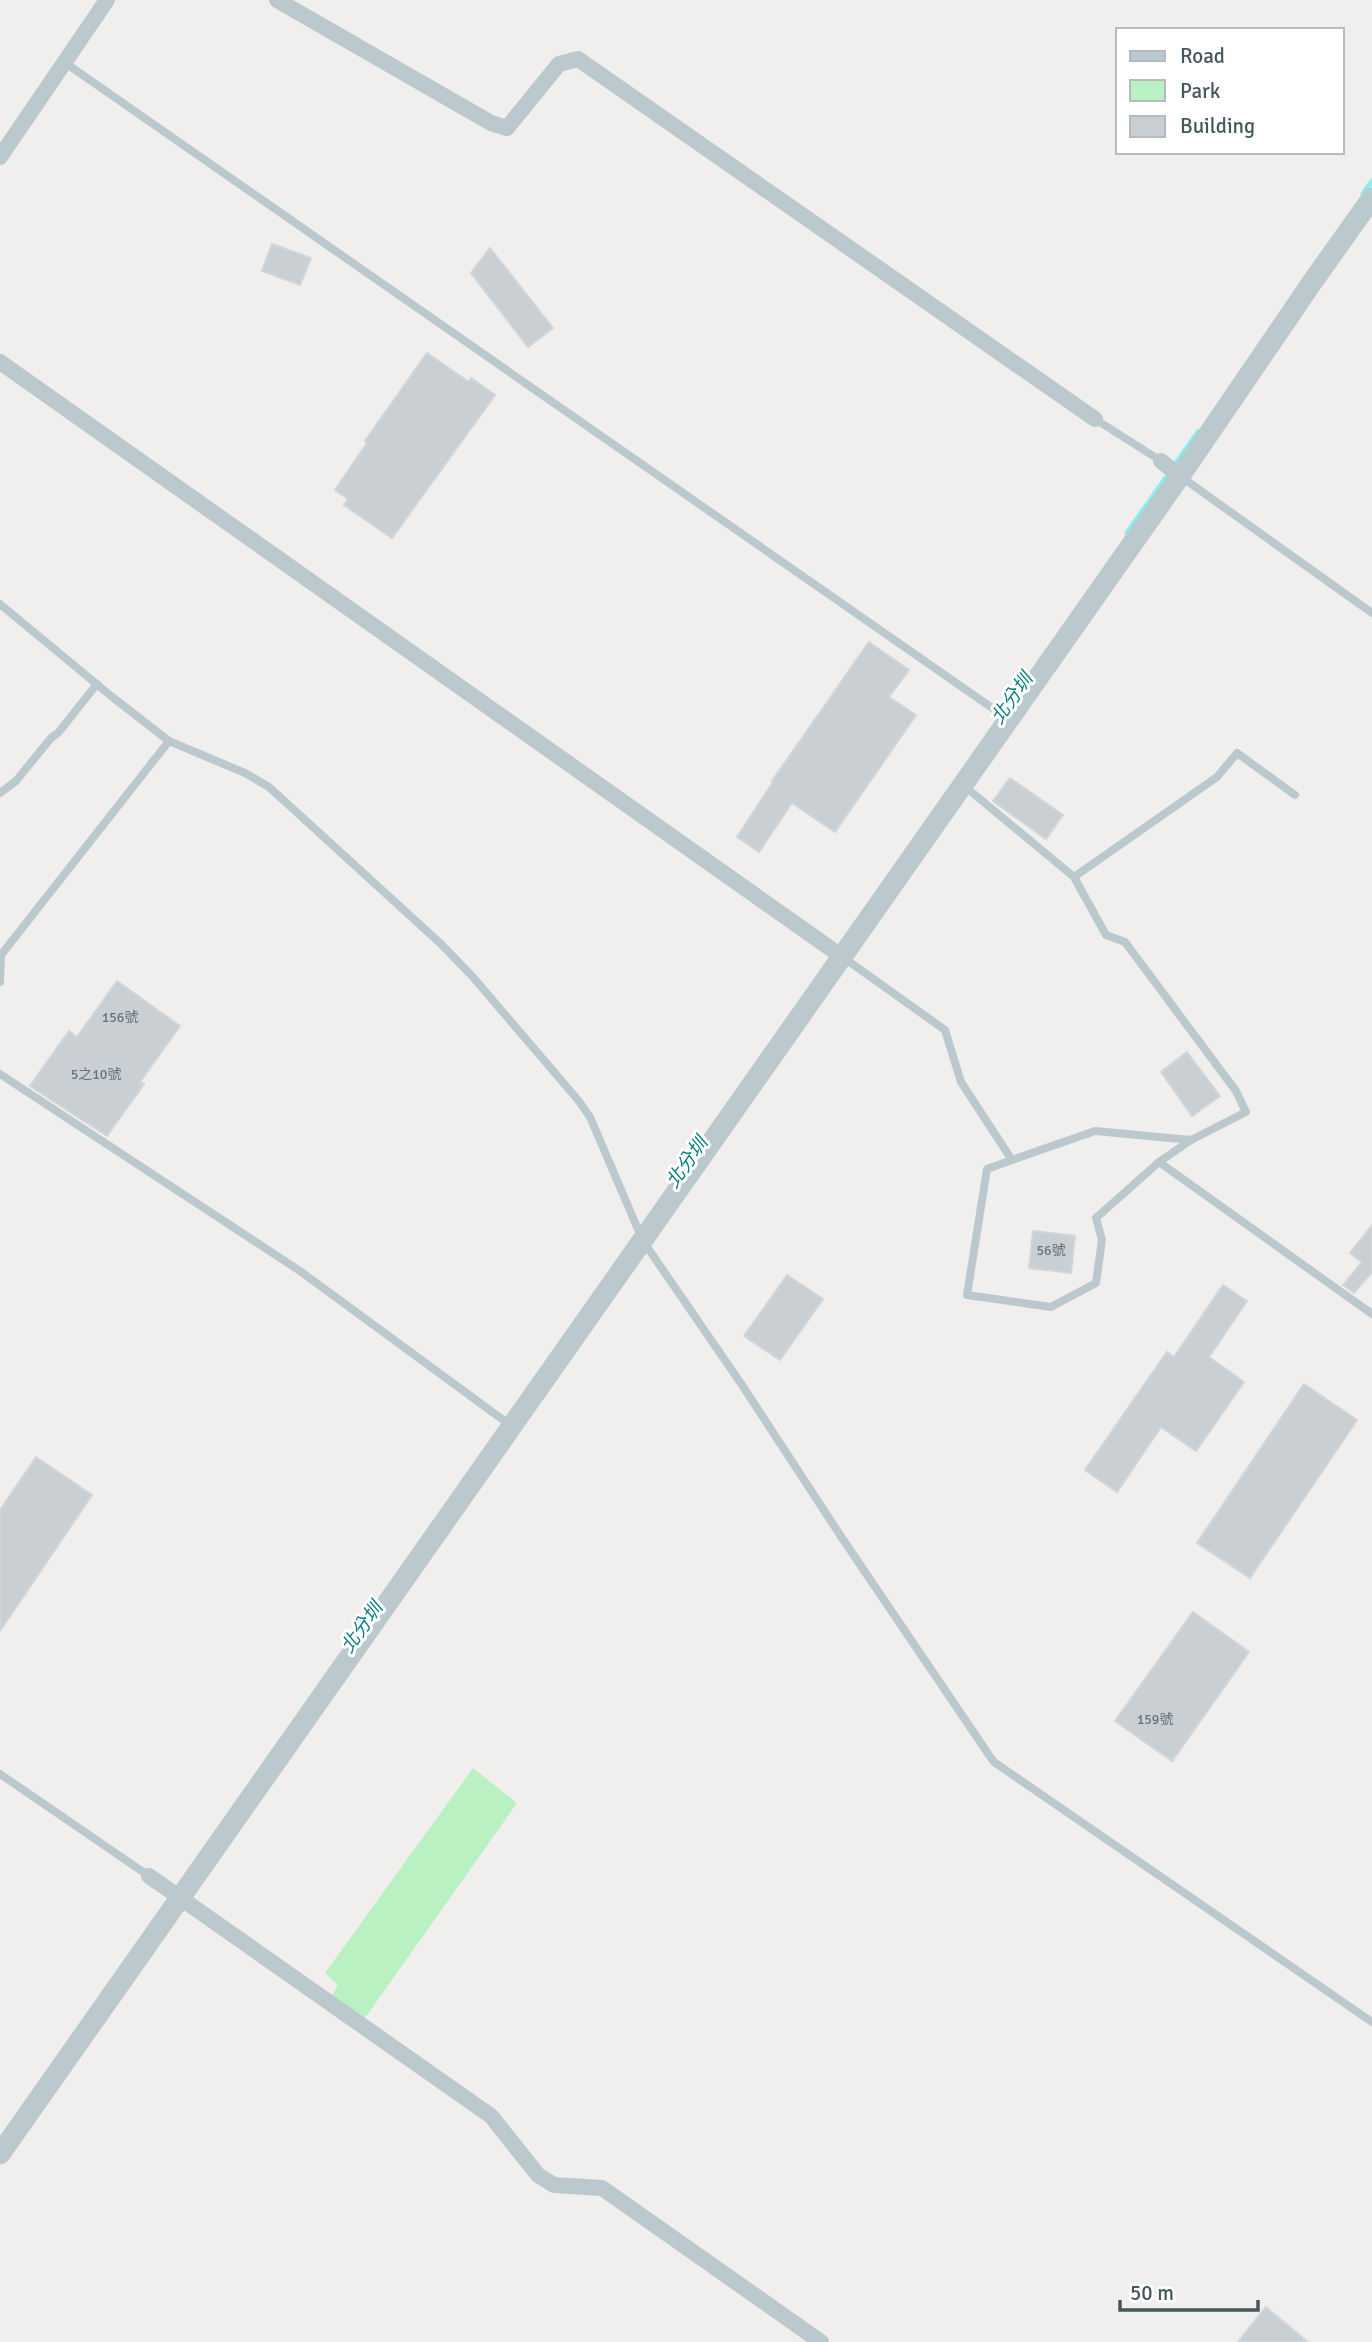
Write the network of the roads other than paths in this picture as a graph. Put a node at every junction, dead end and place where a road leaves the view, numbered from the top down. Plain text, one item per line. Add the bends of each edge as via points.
1 (107, 0) edge
2 (277, 0) edge
3 (64, 62) junction
4 (0, 157) edge
5 (1372, 198) edge
6 (0, 362) edge
7 (1095, 419) joint
8 (1161, 461) joint
9 (1180, 476) junction
10 (0, 604) edge
11 (1372, 613) edge
12 (97, 684) junction
13 (1008, 719) junction
14 (169, 741) junction
15 (962, 784) junction
16 (0, 793) edge
17 (1295, 795) dead end
18 (1074, 877) junction
19 (833, 951) junction
20 (0, 954) edge
21 (0, 982) edge
22 (0, 1074) edge
23 (1191, 1140) junction
24 (1012, 1160) junction
25 (1159, 1162) junction
26 (643, 1241) junction
27 (1372, 1314) edge
28 (505, 1421) junction
29 (0, 1774) edge
30 (149, 1876) joint
31 (180, 1897) junction
32 (1372, 2022) edge
33 (0, 2154) edge
34 (821, 2342) edge

1 - 3 street
2 - 7 street via 507,128 559,64 578,59
3 - 4 street
3 - 13 lane
5 - 9 street
6 - 19 street
7 - 8 lane
8 - 9 street
9 - 11 lane
9 - 13 street
10 - 12 lane
12 - 14 lane
12 - 16 lane via 16,781
13 - 15 street
14 - 20 lane
14 - 26 lane via 269,787 472,976 590,1117
15 - 18 lane
15 - 19 street
17 - 18 lane via 1237,753 1217,777
18 - 23 lane via 1106,934 1125,942 1236,1091 1246,1112
19 - 24 lane via 945,1031 961,1083
19 - 26 street
20 - 21 lane
22 - 28 lane via 300,1271
23 - 24 lane via 1095,1131
23 - 25 lane
24 - 25 lane via 987,1169 967,1295 1051,1307 1096,1283 1102,1240 1096,1218
25 - 27 lane
26 - 28 street
26 - 32 lane via 995,1762
28 - 31 street
29 - 30 lane
30 - 31 street
31 - 33 street
31 - 34 street via 491,2116 538,2175 554,2185 602,2188

